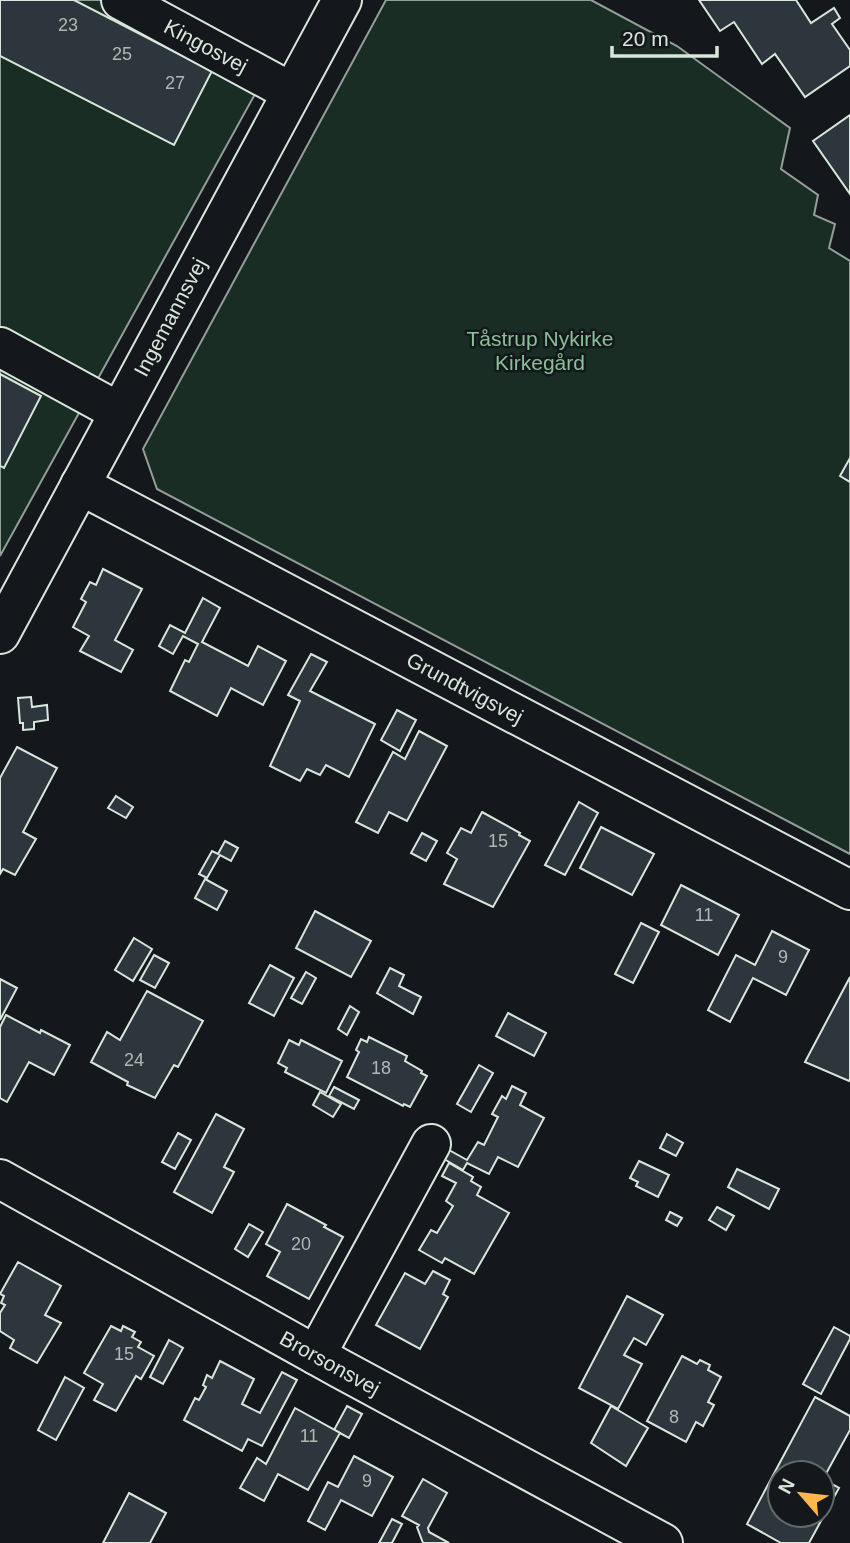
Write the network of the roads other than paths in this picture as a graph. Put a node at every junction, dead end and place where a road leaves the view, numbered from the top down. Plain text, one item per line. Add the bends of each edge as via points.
1 (121, 0) edge
2 (342, 0) edge
3 (291, 92) junction
4 (0, 347) edge
5 (120, 412) junction
6 (80, 485) junction
7 (0, 634) edge
8 (850, 891) edge
9 (430, 1144) dead end
10 (0, 1179) edge
11 (316, 1355) junction
12 (663, 1543) edge

1 - 3 street, Kingosvej
2 - 3 street, Ingemannsvej
3 - 5 street, Ingemannsvej
4 - 5 street
5 - 6 street, Ingemannsvej
6 - 7 street, Ingemannsvej
6 - 8 street, Grundtvigsvej
9 - 11 street
10 - 11 street, Brorsonsvej
11 - 12 street, Brorsonsvej

